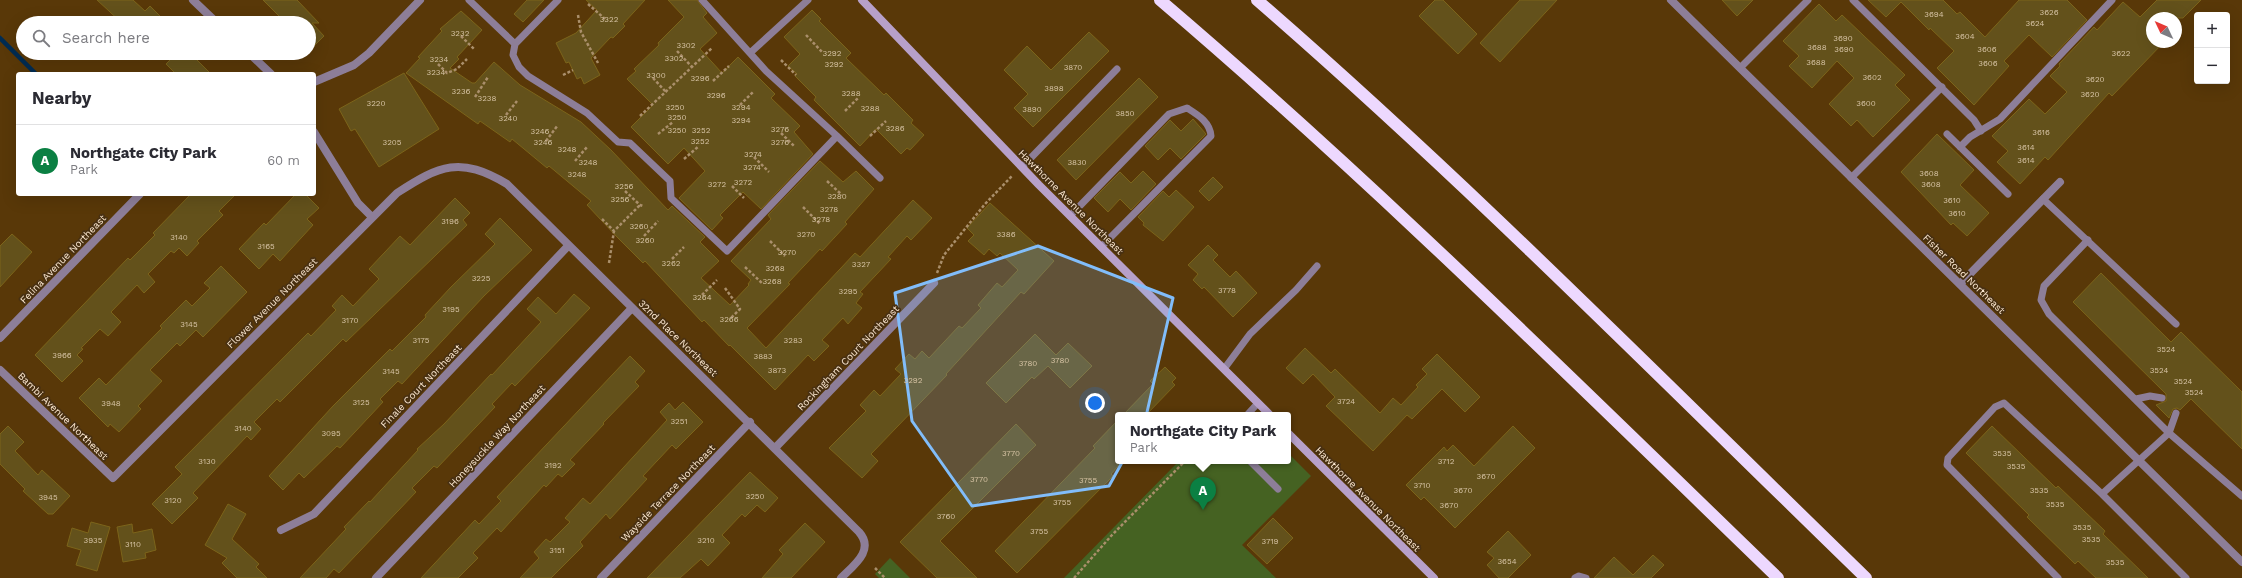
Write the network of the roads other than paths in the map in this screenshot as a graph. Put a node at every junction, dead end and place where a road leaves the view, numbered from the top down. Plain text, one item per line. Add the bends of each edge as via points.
1 (193, 0) edge
2 (420, 0) edge
3 (469, 0) edge
4 (558, 0) edge
5 (702, 0) edge
6 (808, 0) edge
7 (862, 0) edge
8 (1160, 0) edge
9 (1257, 0) edge
10 (1671, 0) edge
11 (1808, 0) edge
12 (1853, 0) edge
13 (2112, 0) edge
14 (210, 16) edge
15 (515, 44) junction
16 (750, 53) junction
17 (256, 60) edge
18 (1740, 68) junction
19 (1117, 69) dead end
20 (269, 72) edge
21 (316, 81) edge
22 (1942, 87) junction
23 (1980, 131) junction
24 (1947, 134) dead end
25 (316, 135) edge
26 (837, 136) junction
27 (1960, 147) junction
28 (461, 166) joint
29 (1022, 167) junction
30 (880, 178) dead end
31 (1851, 178) junction
32 (2060, 182) dead end
33 (2008, 194) dead end
34 (138, 196) edge
35 (2043, 199) junction
36 (1070, 216) junction
37 (372, 217) junction
38 (2088, 240) junction
39 (568, 246) junction
40 (1102, 247) junction
41 (1317, 266) dead end
42 (934, 283) road end
43 (1960, 284) junction
44 (632, 308) junction
45 (2176, 324) dead end
46 (0, 338) edge
47 (1224, 369) junction
48 (0, 370) edge
49 (2162, 398) dead end
50 (2136, 399) junction
51 (1258, 403) junction
52 (1250, 412) edge
53 (1267, 412) edge
54 (2176, 413) dead end
55 (750, 422) junction
56 (2169, 433) junction
57 (1291, 436) edge
58 (776, 448) junction
59 (2140, 460) junction
60 (1253, 464) edge
61 (113, 478) joint
62 (1278, 489) dead end
63 (2102, 494) junction
64 (2242, 496) edge
65 (281, 530) dead end
66 (2242, 562) edge
67 (376, 578) edge
68 (601, 578) edge
69 (841, 578) edge
70 (1434, 578) edge
71 (1575, 578) edge
72 (1586, 578) edge
73 (1778, 578) edge
74 (1866, 578) edge
75 (2058, 578) edge
76 (2186, 578) edge

1 - 14 street
2 - 21 street via 354,65
3 - 15 lane
4 - 15 lane
5 - 16 lane
6 - 16 lane
7 - 29 main road, Hawthorne Avenue Northeast
8 - 73 highway via 1290,112 1397,210
9 - 74 highway via 1463,187
10 - 18 street, Fisher Road Northeast
11 - 18 lane
12 - 22 lane
13 - 23 lane via 2000,119
15 - 26 lane via 513,55 519,67 528,76 587,113 618,142 630,143 670,181 671,198 728,251
16 - 26 lane
17 - 20 street
18 - 31 street, Fisher Road Northeast
19 - 29 lane
22 - 23 lane via 1974,120
22 - 31 lane
23 - 27 lane
24 - 27 lane
25 - 37 street via 358,203
26 - 30 lane
27 - 33 lane
28 - 37 street, Flower Avenue Northeast via 420,178 397,193
28 - 39 street, 32nd Place Northeast via 488,173 507,184
29 - 36 main road, Hawthorne Avenue Northeast
31 - 43 street, Fisher Road Northeast
32 - 35 street
34 - 46 street, Felina Avenue Northeast
35 - 38 lane
35 - 43 street
36 - 40 main road, Hawthorne Avenue Northeast
36 - 40 lane via 1169,114 1188,108 1201,116 1211,136
37 - 61 street, Flower Avenue Northeast
38 - 45 lane
38 - 50 lane via 2044,286 2041,300 2049,314
39 - 44 street, 32nd Place Northeast
39 - 65 street, Finale Court Northeast via 314,514
40 - 47 main road, Hawthorne Avenue Northeast
41 - 47 lane via 1250,334
42 - 58 street, Rockingham Court Northeast
43 - 59 street, Fisher Road Northeast
44 - 55 street, 32nd Place Northeast
44 - 67 street, Honeysuckle Way Northeast
47 - 51 main road, Hawthorne Avenue Northeast
48 - 61 street, Bambi Avenue Northeast
49 - 50 lane via 2150,396
50 - 56 lane
51 - 52 lane
51 - 53 main road, Hawthorne Avenue Northeast
54 - 56 lane
55 - 58 street, 32nd Place Northeast
55 - 68 street, Wayside Terrace Northeast
56 - 59 lane
56 - 64 lane
57 - 70 main road, Hawthorne Avenue Northeast
58 - 69 street, 32nd Place Northeast via 864,537 866,545 861,557
59 - 63 lane
59 - 66 street, Fisher Road Northeast
60 - 62 lane
63 - 75 lane via 2004,403 1995,407 1948,458 1947,465 1950,471
63 - 76 lane
71 - 72 lane

